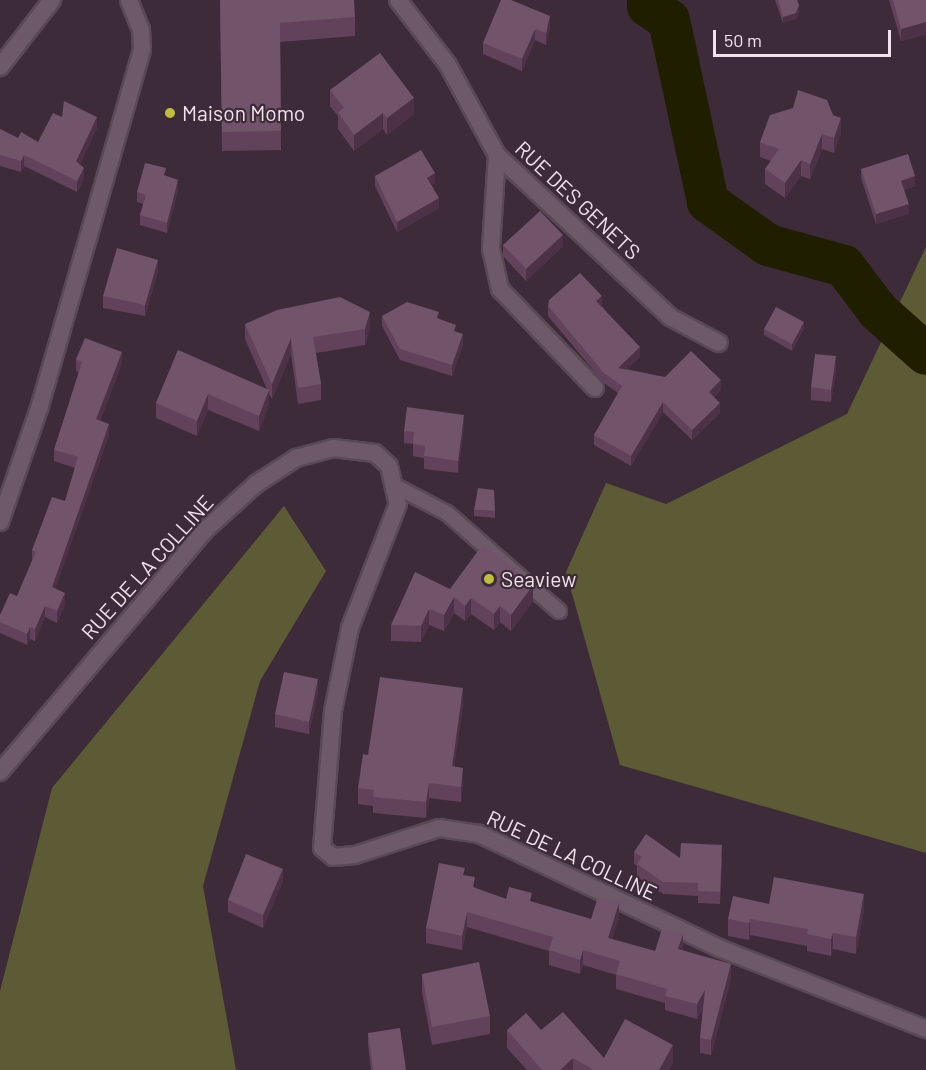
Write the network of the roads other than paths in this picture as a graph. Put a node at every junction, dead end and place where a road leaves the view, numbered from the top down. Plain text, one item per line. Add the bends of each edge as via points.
1 (52, 0) edge
2 (129, 0) edge
3 (398, 0) edge
4 (0, 67) edge
5 (497, 155) junction
6 (719, 343) dead end
7 (595, 387) dead end
8 (397, 487) junction
9 (0, 522) edge
10 (559, 611) dead end
11 (0, 772) edge
12 (926, 1029) edge

1 - 4 street
2 - 9 street via 139,23 142,49 39,409
3 - 5 street, RUE DES GENETS via 448,65
5 - 6 street, RUE DES GENETS via 670,317
5 - 7 street via 491,249 500,289
8 - 10 lane via 447,513
8 - 11 street, RUE DE LA COLLINE via 389,466 375,453 354,448 333,448 296,458 256,484 205,530
8 - 12 street, RUE DE LA COLLINE via 398,504 350,628 333,711 322,848 333,857 355,855 439,828 478,834 719,948

